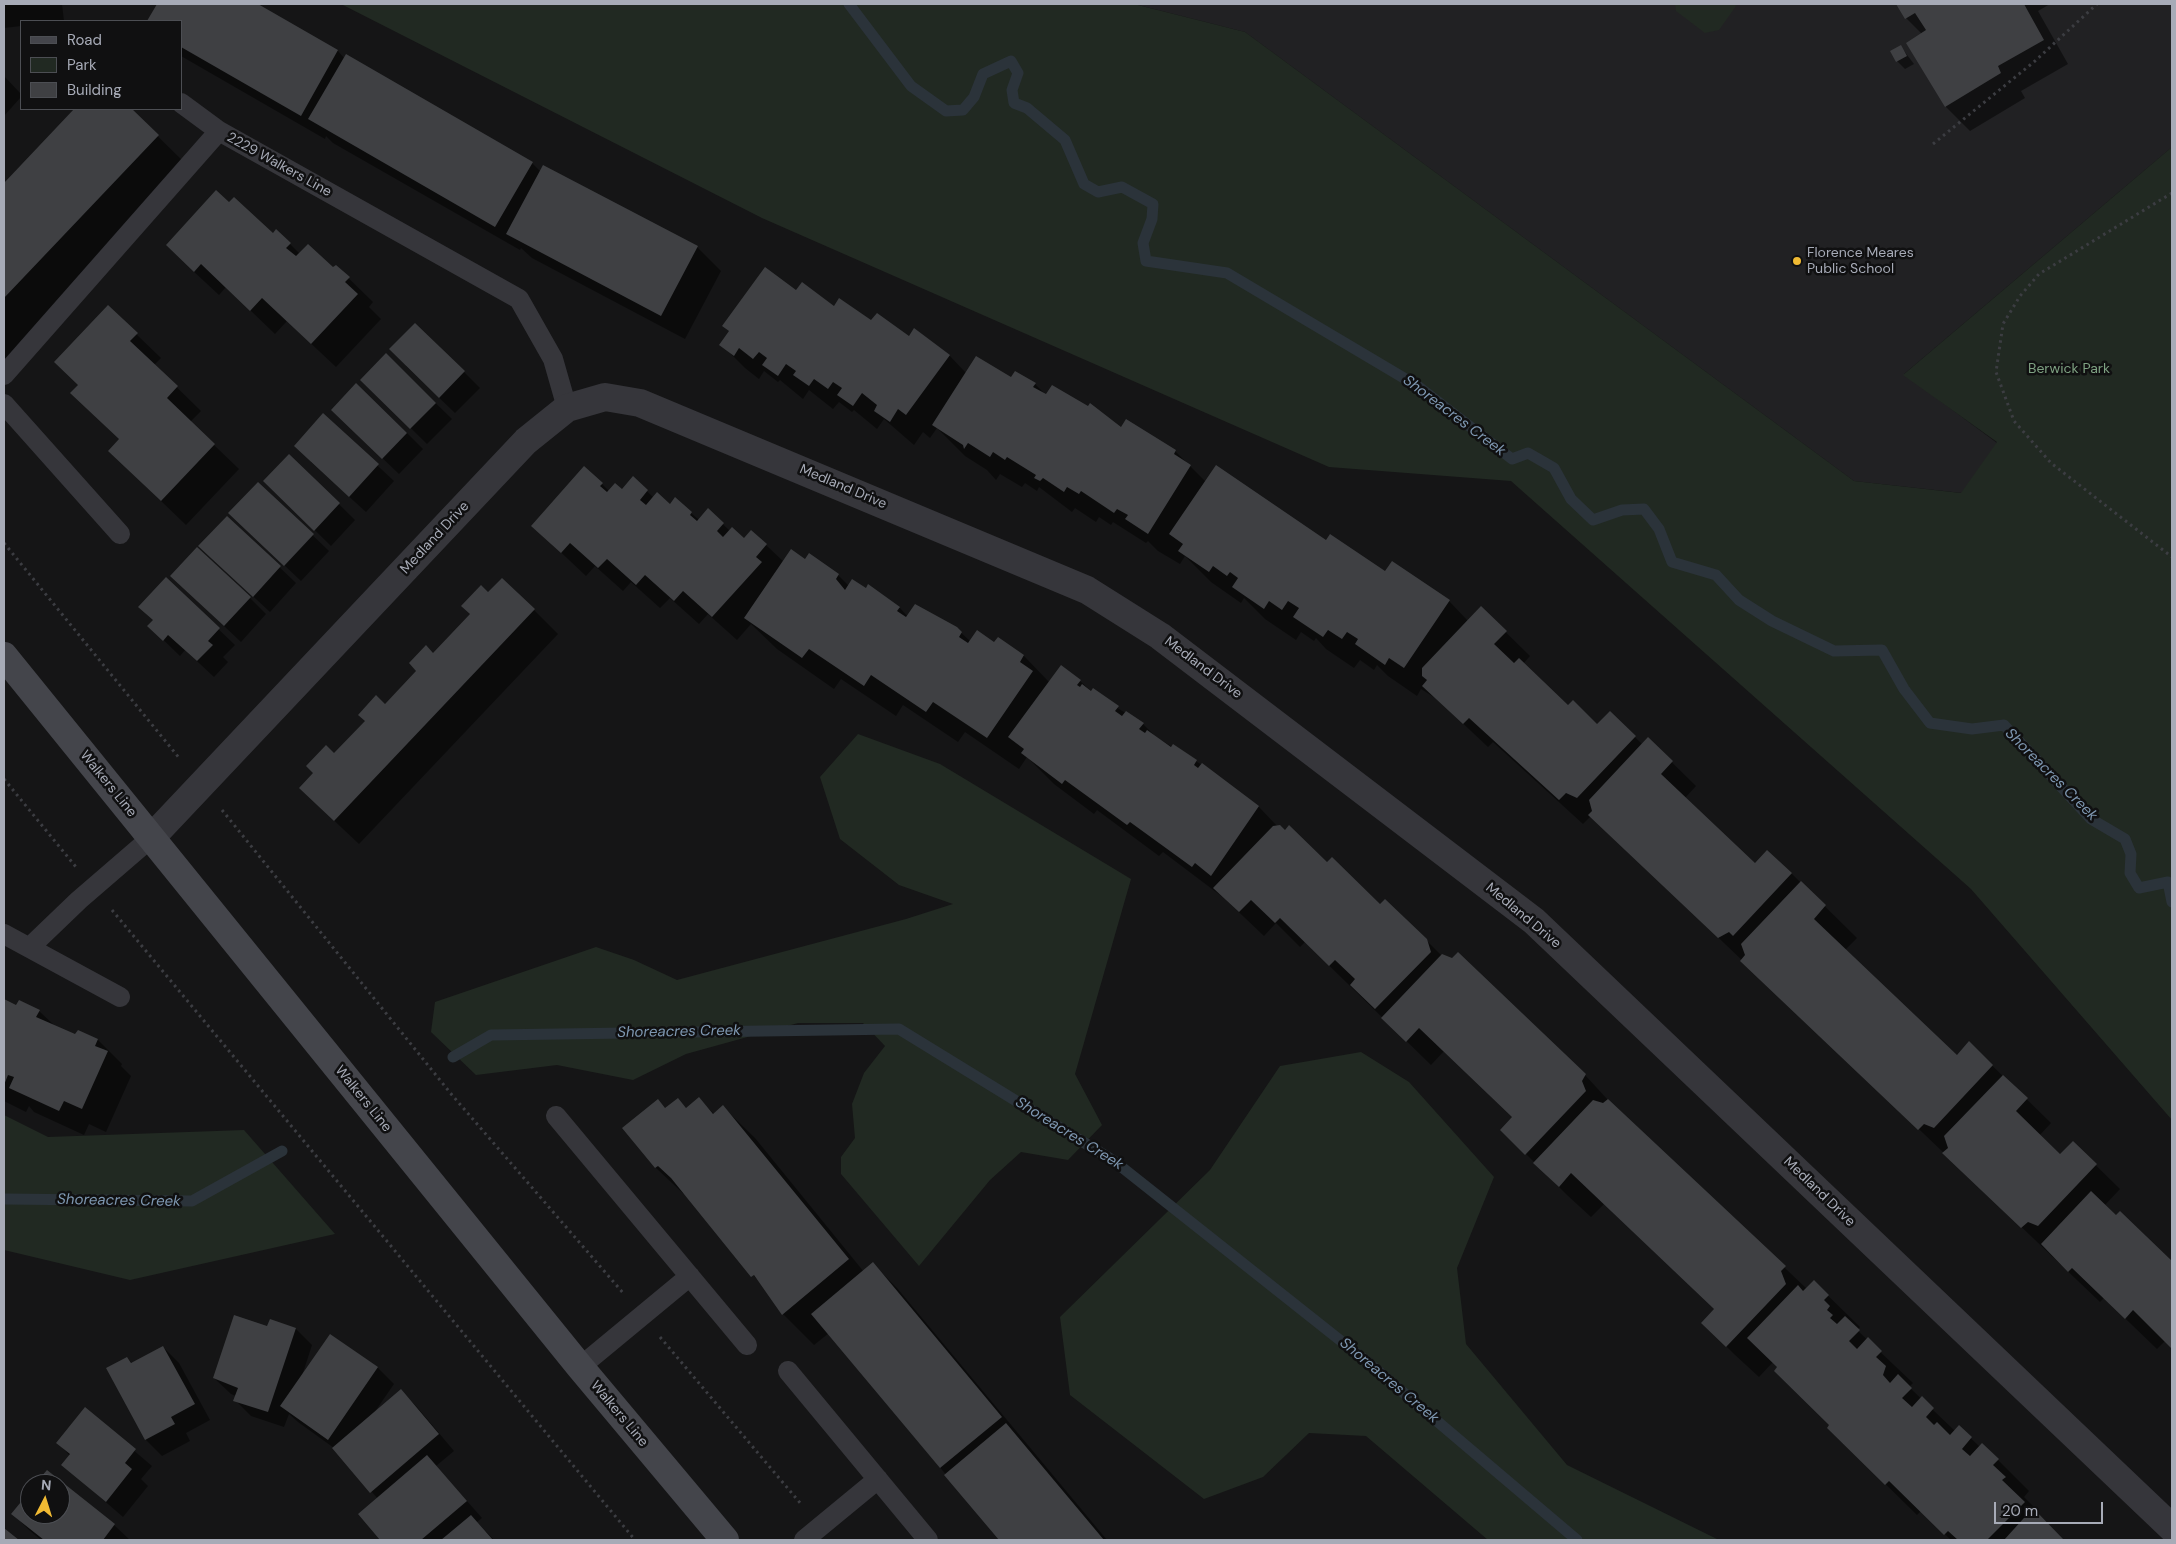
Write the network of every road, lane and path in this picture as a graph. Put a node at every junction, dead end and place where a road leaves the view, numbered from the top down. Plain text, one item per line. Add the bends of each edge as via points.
1 (2097, 4) edge
2 (182, 104) edge
3 (219, 131) junction
4 (1933, 144) dead end
5 (2172, 193) edge
6 (4, 375) edge
7 (4, 404) edge
8 (568, 408) junction
9 (120, 534) dead end
10 (4, 543) edge
11 (2172, 557) edge
12 (4, 656) edge
13 (4, 779) edge
14 (202, 785) junction
15 (152, 837) junction
16 (94, 888) junction
17 (4, 934) edge
18 (30, 947) junction
19 (120, 997) dead end
20 (556, 1116) dead end
21 (690, 1276) junction
22 (642, 1316) junction
23 (747, 1345) dead end
24 (580, 1368) junction
25 (788, 1371) dead end
26 (878, 1479) junction
27 (820, 1527) junction
28 (2172, 1528) edge
29 (635, 1540) edge
30 (725, 1540) edge
31 (804, 1540) edge
32 (928, 1540) edge

1 - 4 path via 2035,61
2 - 3 lane
3 - 6 lane, 2229 Walkers Line
3 - 8 lane, 2229 Walkers Line via 519,299 553,359
5 - 11 path via 2039,274 2020,296 2003,324 1996,372 2014,420 2051,463
7 - 9 lane
8 - 14 street, Medland Drive via 526,440
8 - 28 street, Medland Drive via 605,397 640,403 1087,590 1160,636 1534,921
10 - 14 path
12 - 15 main road, Walkers Line
13 - 16 path
14 - 15 street, Medland Drive
14 - 22 path via 452,1095
15 - 16 lane
15 - 24 main road, Walkers Line
16 - 18 lane
16 - 29 path
17 - 18 lane
18 - 19 lane
20 - 21 lane
21 - 22 lane
21 - 23 lane
22 - 24 lane
22 - 27 path
24 - 30 main road, Walkers Line
25 - 26 lane
26 - 27 lane
26 - 32 lane
27 - 31 lane

